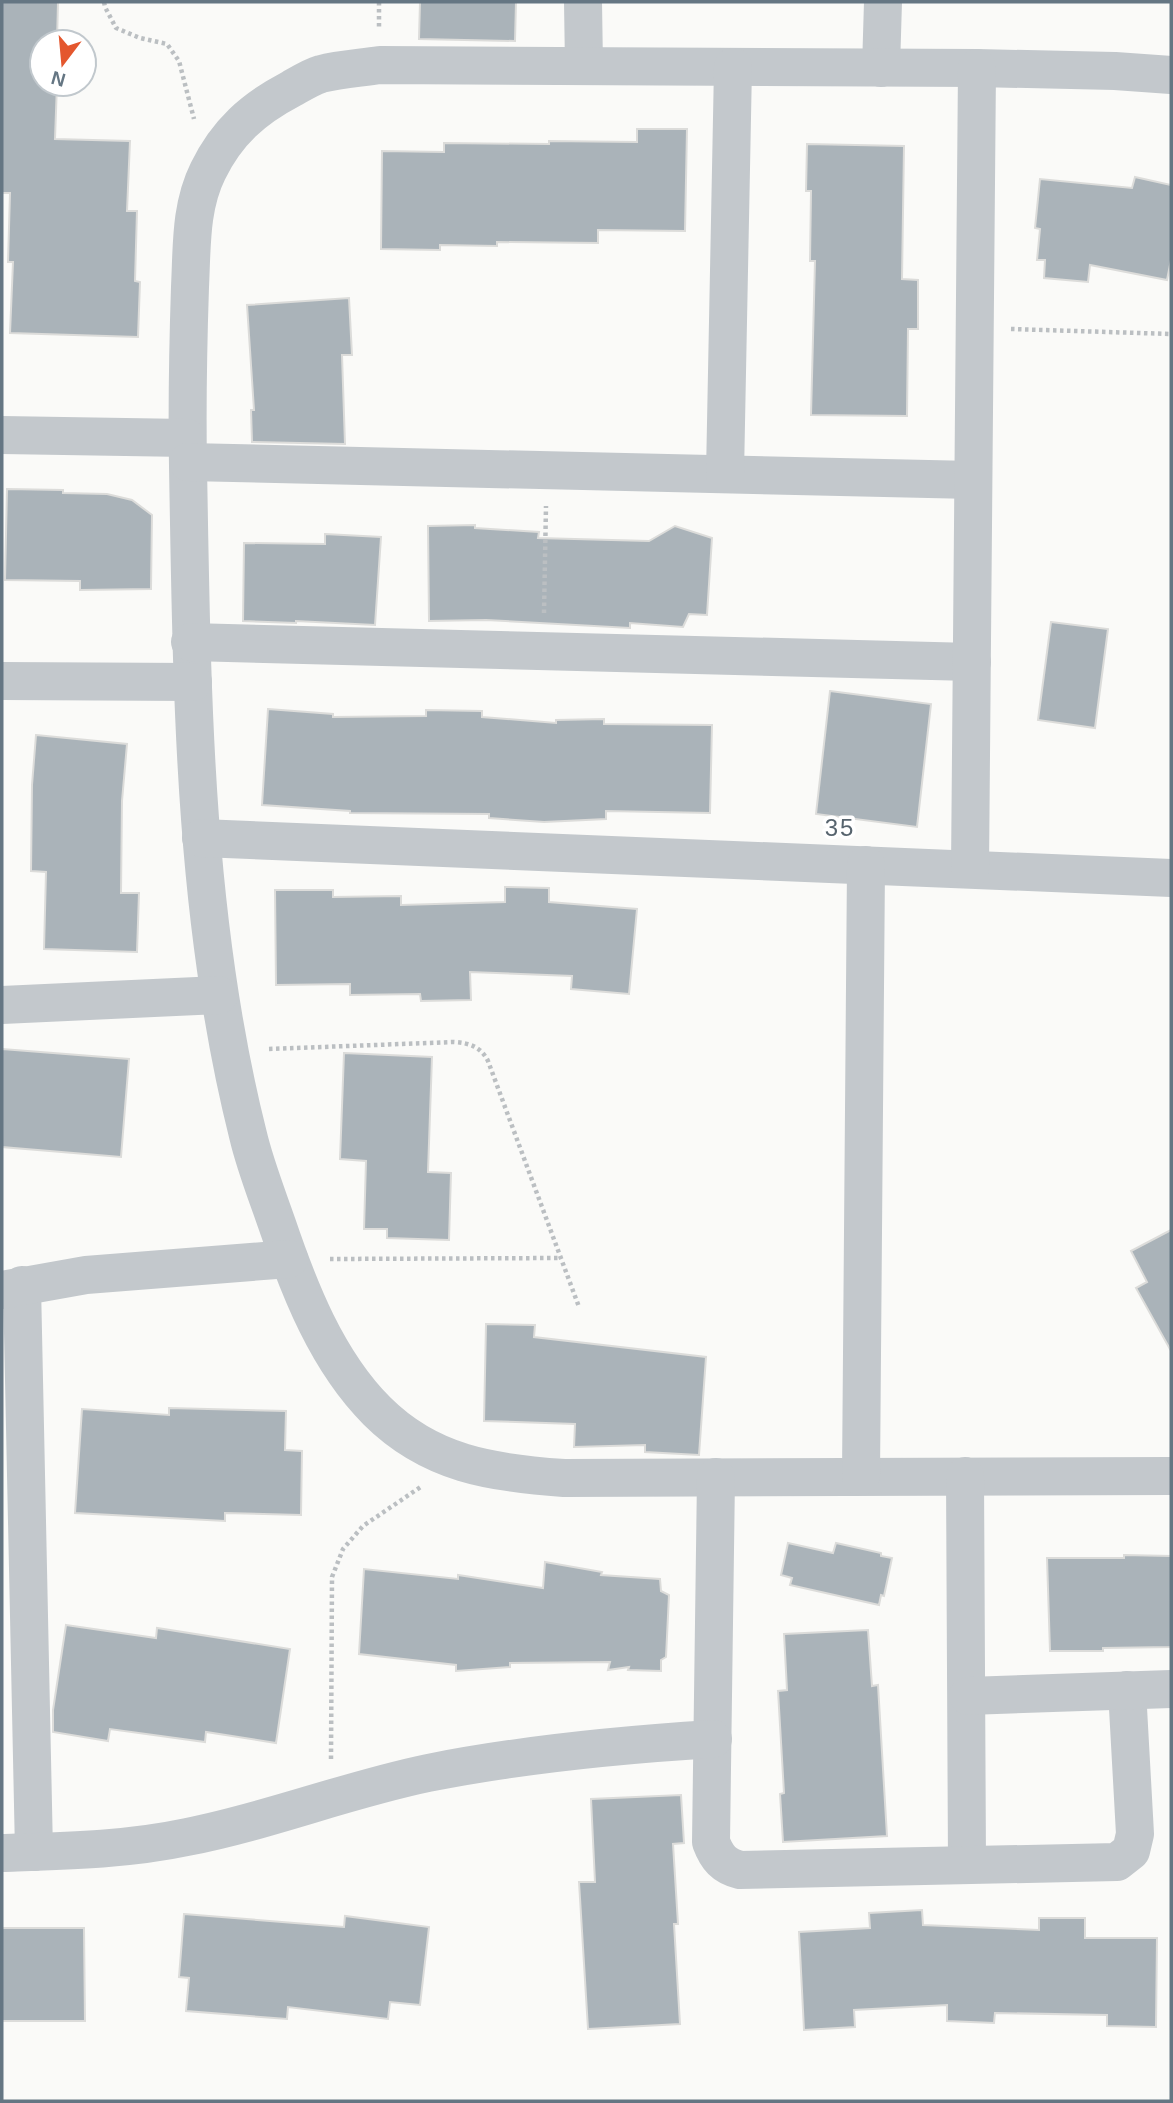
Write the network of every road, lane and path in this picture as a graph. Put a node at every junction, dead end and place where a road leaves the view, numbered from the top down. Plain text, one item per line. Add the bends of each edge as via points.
1 (104, 2) edge
2 (583, 2) edge
3 (883, 2) edge
4 (584, 65) junction
5 (733, 67) junction
6 (881, 68) junction
7 (977, 68) junction
8 (1171, 75) edge
9 (206, 173) junction
10 (975, 328) junction
11 (1171, 334) edge
12 (2, 435) edge
13 (187, 450) junction
14 (546, 470) junction
15 (725, 474) junction
16 (973, 480) junction
17 (190, 642) junction
18 (543, 651) junction
19 (972, 662) junction
20 (2, 681) edge
21 (192, 682) junction
22 (201, 838) junction
23 (866, 865) junction
24 (970, 869) junction
25 (1171, 878) edge
26 (219, 995) junction
27 (2, 1005) edge
28 (229, 1051) junction
29 (561, 1258) junction
30 (289, 1259) junction
31 (12, 1287) edge
32 (579, 1307) dead end
33 (456, 1461) junction
34 (861, 1476) junction
35 (965, 1476) junction
36 (1171, 1476) edge
37 (716, 1477) junction
38 (1171, 1689) edge
39 (1127, 1690) junction
40 (968, 1696) junction
41 (713, 1739) junction
42 (331, 1798) junction
43 (18, 1852) edge
44 (967, 1864) junction

1 - 9 path via 116,28 167,44 179,61
2 - 4 street
3 - 6 street
4 - 5 street
4 - 9 street via 380,65 318,74 263,103 228,135
5 - 6 street
5 - 15 street
6 - 7 street
7 - 8 street
7 - 10 street
9 - 13 street via 193,212
10 - 11 path
10 - 16 street
12 - 13 street
13 - 14 street
13 - 17 street
14 - 15 street
14 - 18 path
15 - 16 street
16 - 19 street
17 - 18 street
17 - 21 street
18 - 19 street
19 - 24 street
20 - 21 street
21 - 22 street
22 - 23 street
22 - 26 street
23 - 24 street
23 - 34 street
24 - 25 street
26 - 27 street
26 - 28 street
28 - 29 path via 454,1042 478,1048 488,1061
28 - 30 street via 249,1140
29 - 30 path
29 - 32 path
30 - 31 street via 86,1275
30 - 33 street via 320,1330 346,1374 376,1410 413,1440
31 - 43 street
33 - 37 street via 508,1474 564,1478
33 - 42 path via 363,1526 343,1549 332,1577
34 - 35 street
34 - 37 street
35 - 36 street
35 - 40 street
37 - 41 street
38 - 39 street
39 - 40 street
39 - 44 street via 1135,1834 1131,1851 1117,1862
40 - 44 street
41 - 42 street via 520,1756
41 - 44 street via 712,1842 721,1861 730,1867
42 - 43 street via 185,1838 110,1848

